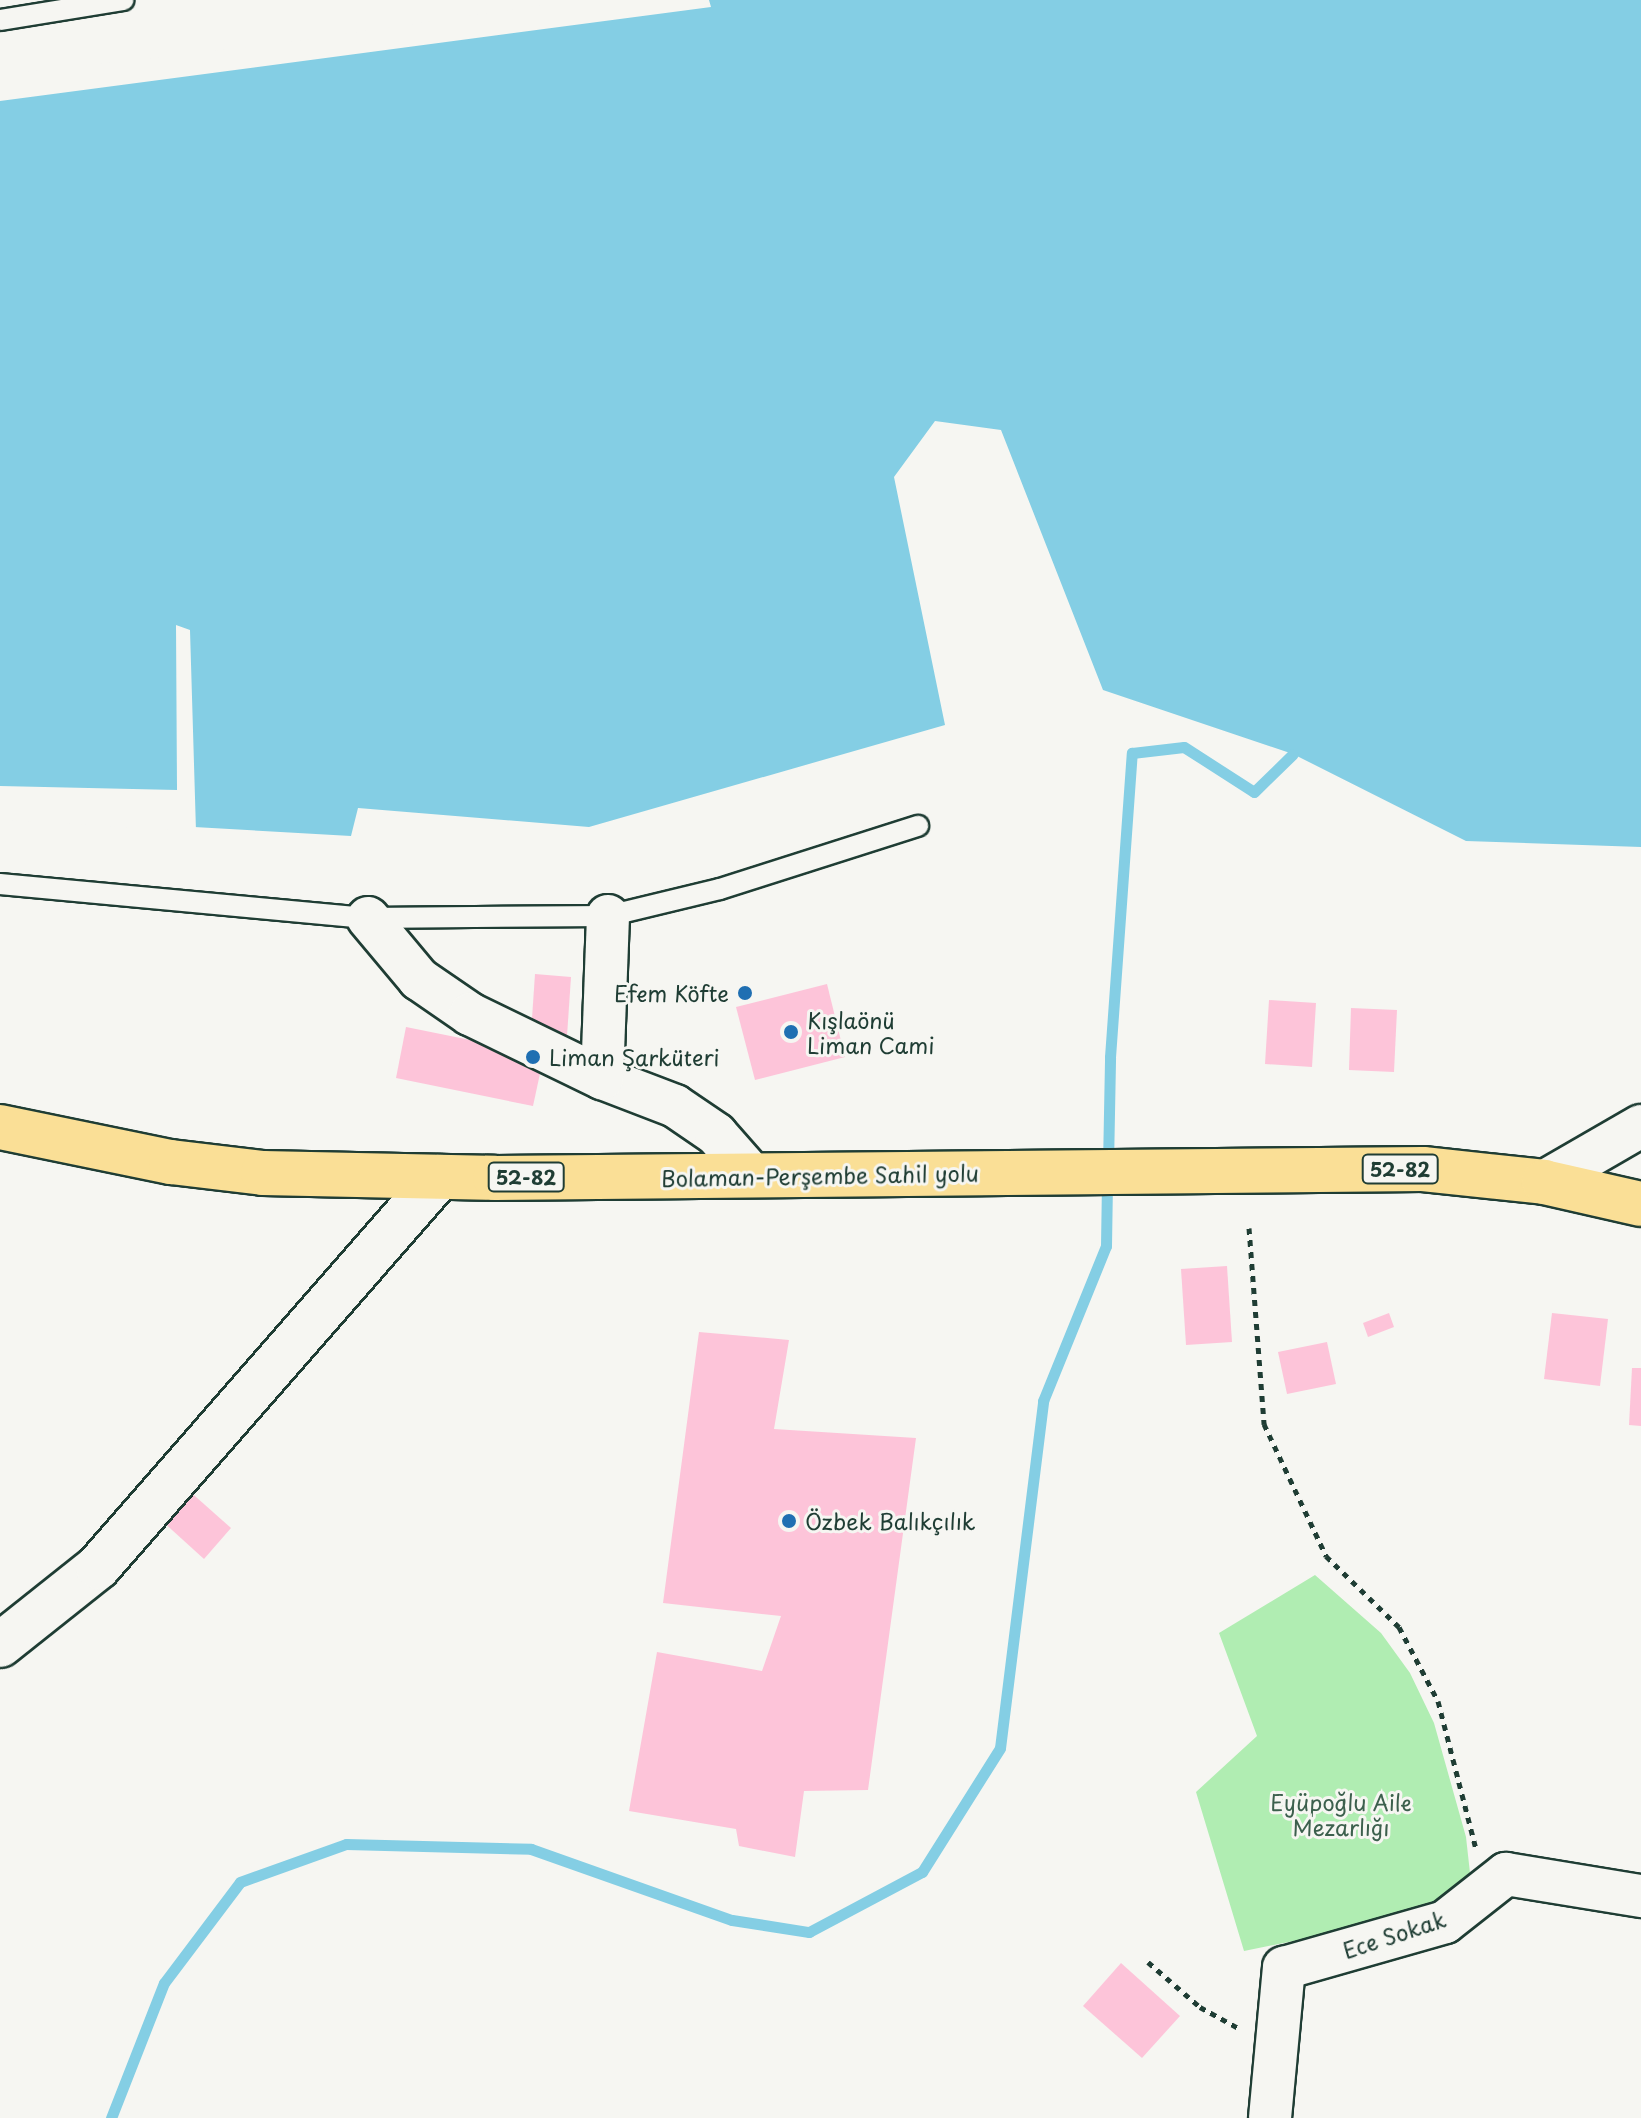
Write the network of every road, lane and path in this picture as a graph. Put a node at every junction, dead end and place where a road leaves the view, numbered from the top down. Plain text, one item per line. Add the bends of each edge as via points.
1 (123, 0) edge
2 (0, 20) edge
3 (918, 826) dead end
4 (0, 884) edge
5 (608, 916) junction
6 (368, 918) junction
7 (602, 1078) junction
8 (1641, 1126) edge
9 (0, 1127) edge
10 (752, 1175) junction
11 (439, 1177) junction
12 (1544, 1182) junction
13 (1641, 1204) edge
14 (1249, 1228) dead end
15 (0, 1645) edge
16 (1487, 1889) junction
17 (1641, 1896) edge
18 (1148, 1962) dead end
19 (1276, 2048) junction
20 (1270, 2118) edge

1 - 2 lane
3 - 5 lane via 720,889
4 - 6 lane
5 - 6 lane
5 - 7 street
6 - 7 street via 419,979 470,1014
7 - 10 street via 675,1106 716,1134
8 - 12 street
9 - 11 main road, Bolaman-Perşembe Sahil yolu / 52-82 via 171,1162 263,1173
10 - 11 main road, Bolaman-Perşembe Sahil yolu / 52-82
10 - 12 main road, Bolaman-Perşembe Sahil yolu / 52-82 via 1423,1169
11 - 15 street via 98,1567
12 - 13 main road, Bolaman-Perşembe Sahil yolu / 52-82
14 - 16 path via 1264,1424 1326,1556 1399,1627 1438,1701
16 - 17 street, Ece Sokak via 1506,1874
16 - 19 street, Ece Sokak via 1445,1922 1284,1968
18 - 19 path via 1200,2007
19 - 20 street, Ece Sokak

